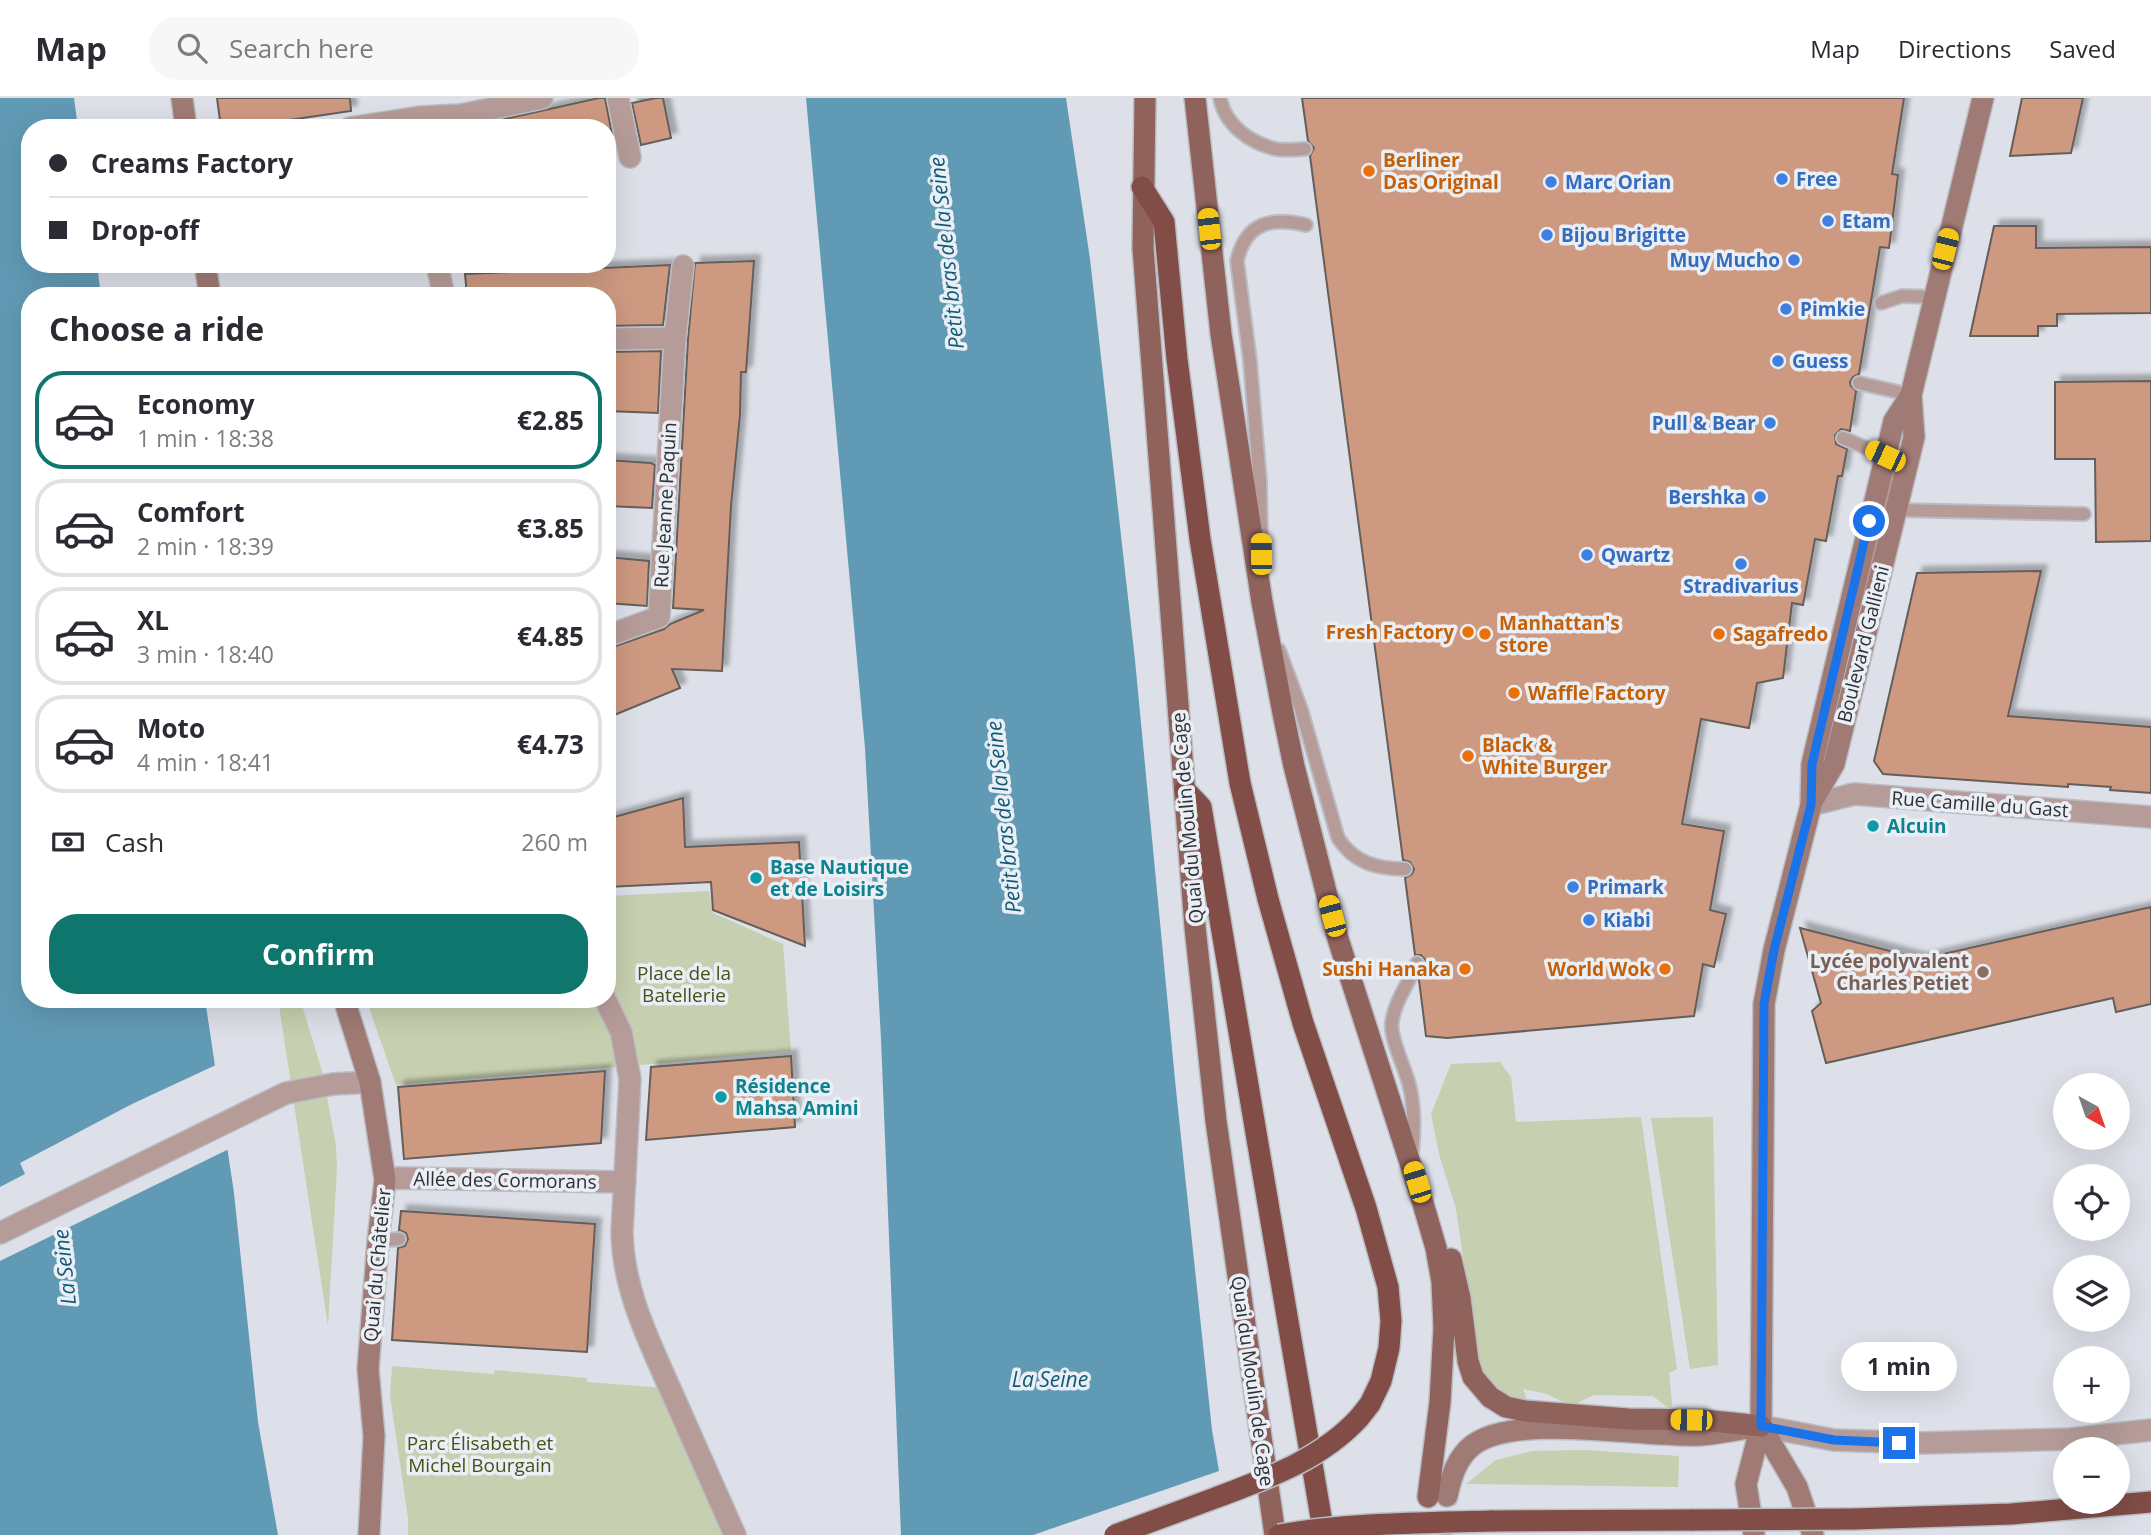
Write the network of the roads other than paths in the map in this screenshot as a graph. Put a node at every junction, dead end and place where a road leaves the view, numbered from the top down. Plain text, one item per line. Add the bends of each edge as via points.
1 (182, 98) edge
2 (542, 98) edge
3 (618, 98) edge
4 (1145, 98) edge
5 (1195, 98) edge
6 (1220, 98) edge
7 (1983, 98) edge
8 (421, 114) edge
9 (185, 119) edge
10 (396, 119) edge
11 (1305, 149) dead end
12 (630, 157) dead end
13 (1142, 187) junction
14 (1306, 225) dead end
15 (683, 266) dead end
16 (1934, 297) junction
17 (1881, 303) dead end
18 (675, 338) junction
19 (616, 339) edge
20 (1859, 383) dead end
21 (1911, 396) junction
22 (1843, 438) dead end
23 (1885, 456) junction
24 (1896, 510) junction
25 (2084, 514) dead end
26 (1262, 602) junction
27 (1872, 608) junction
28 (616, 633) edge
29 (1185, 790) junction
30 (1811, 805) junction
31 (2151, 817) edge
32 (1405, 869) dead end
33 (1417, 963) dead end
34 (347, 1008) edge
35 (609, 1008) edge
36 (370, 1082) junction
37 (1411, 1164) junction
38 (386, 1180) junction
39 (625, 1182) junction
40 (0, 1233) edge
41 (1761, 1426) junction
42 (2151, 1430) edge
43 (2151, 1502) edge
44 (369, 1535) edge
45 (735, 1535) edge
46 (1115, 1535) edge
47 (1277, 1535) edge
48 (1324, 1535) edge
49 (1754, 1535) edge
50 (1813, 1535) edge

1 - 9 main road
2 - 8 street via 461,115
3 - 12 street
4 - 13 main road, Quai du Moulin de Cage
5 - 26 main road via 1221,334
6 - 11 lane via 1228,121 1243,134 1279,150
7 - 16 main road, Boulevard Gallieni
8 - 10 street
13 - 29 main road, Quai du Moulin de Cage
13 - 46 highway, bridge via 1164,222 1200,540 1240,783 1303,1023 1366,1208 1388,1287 1391,1321 1381,1381 1360,1418 1333,1443 1300,1463
14 - 26 lane via 1268,222 1240,248 1237,261 1260,482
15 - 18 street, Rue Jeanne Paquin
16 - 17 lane via 1902,296
16 - 21 main road, Boulevard Gallieni
18 - 19 street
18 - 28 street, Rue Jeanne Paquin via 659,617
20 - 21 lane
21 - 23 main road, Boulevard Gallieni via 1894,421
21 - 24 main road, Boulevard Gallieni via 1914,437
22 - 23 lane
23 - 27 lane via 1892,472 1867,581
23 - 30 main road, Boulevard Gallieni via 1812,764
24 - 25 lane
24 - 27 main road, Boulevard Gallieni
26 - 32 lane via 1301,709 1338,838 1351,854 1371,866
26 - 37 main road via 1294,766 1338,939
27 - 30 main road, Boulevard Gallieni via 1834,764
29 - 47 main road, Quai du Moulin de Cage via 1216,1121
29 - 48 highway via 1200,807
30 - 31 street, Rue Camille du Gast via 1854,794
30 - 41 main road, Boulevard Gallieni via 1764,1004
33 - 37 lane via 1391,1023 1414,1109
34 - 36 main road, Quai du Châtelier
35 - 39 street via 621,1032 630,1079
36 - 38 main road, Quai du Châtelier
36 - 40 street via 286,1093
37 - 41 main road via 1452,1262 1473,1377 1490,1398 1525,1412
37 - 41 main road via 1442,1282 1437,1496 1465,1452 1486,1437 1508,1432 1548,1427 1702,1435
38 - 39 street, Allée des Cormorans
38 - 44 main road, Quai du Châtelier via 388,1240 368,1369 374,1436
39 - 45 street via 622,1256 632,1299
41 - 42 street via 1834,1440 1922,1443 2071,1439
41 - 49 main road, Boulevard Gallieni via 1746,1484
41 - 50 main road via 1797,1487
43 - 47 highway, bridge via 2011,1514 1854,1519 1409,1523

